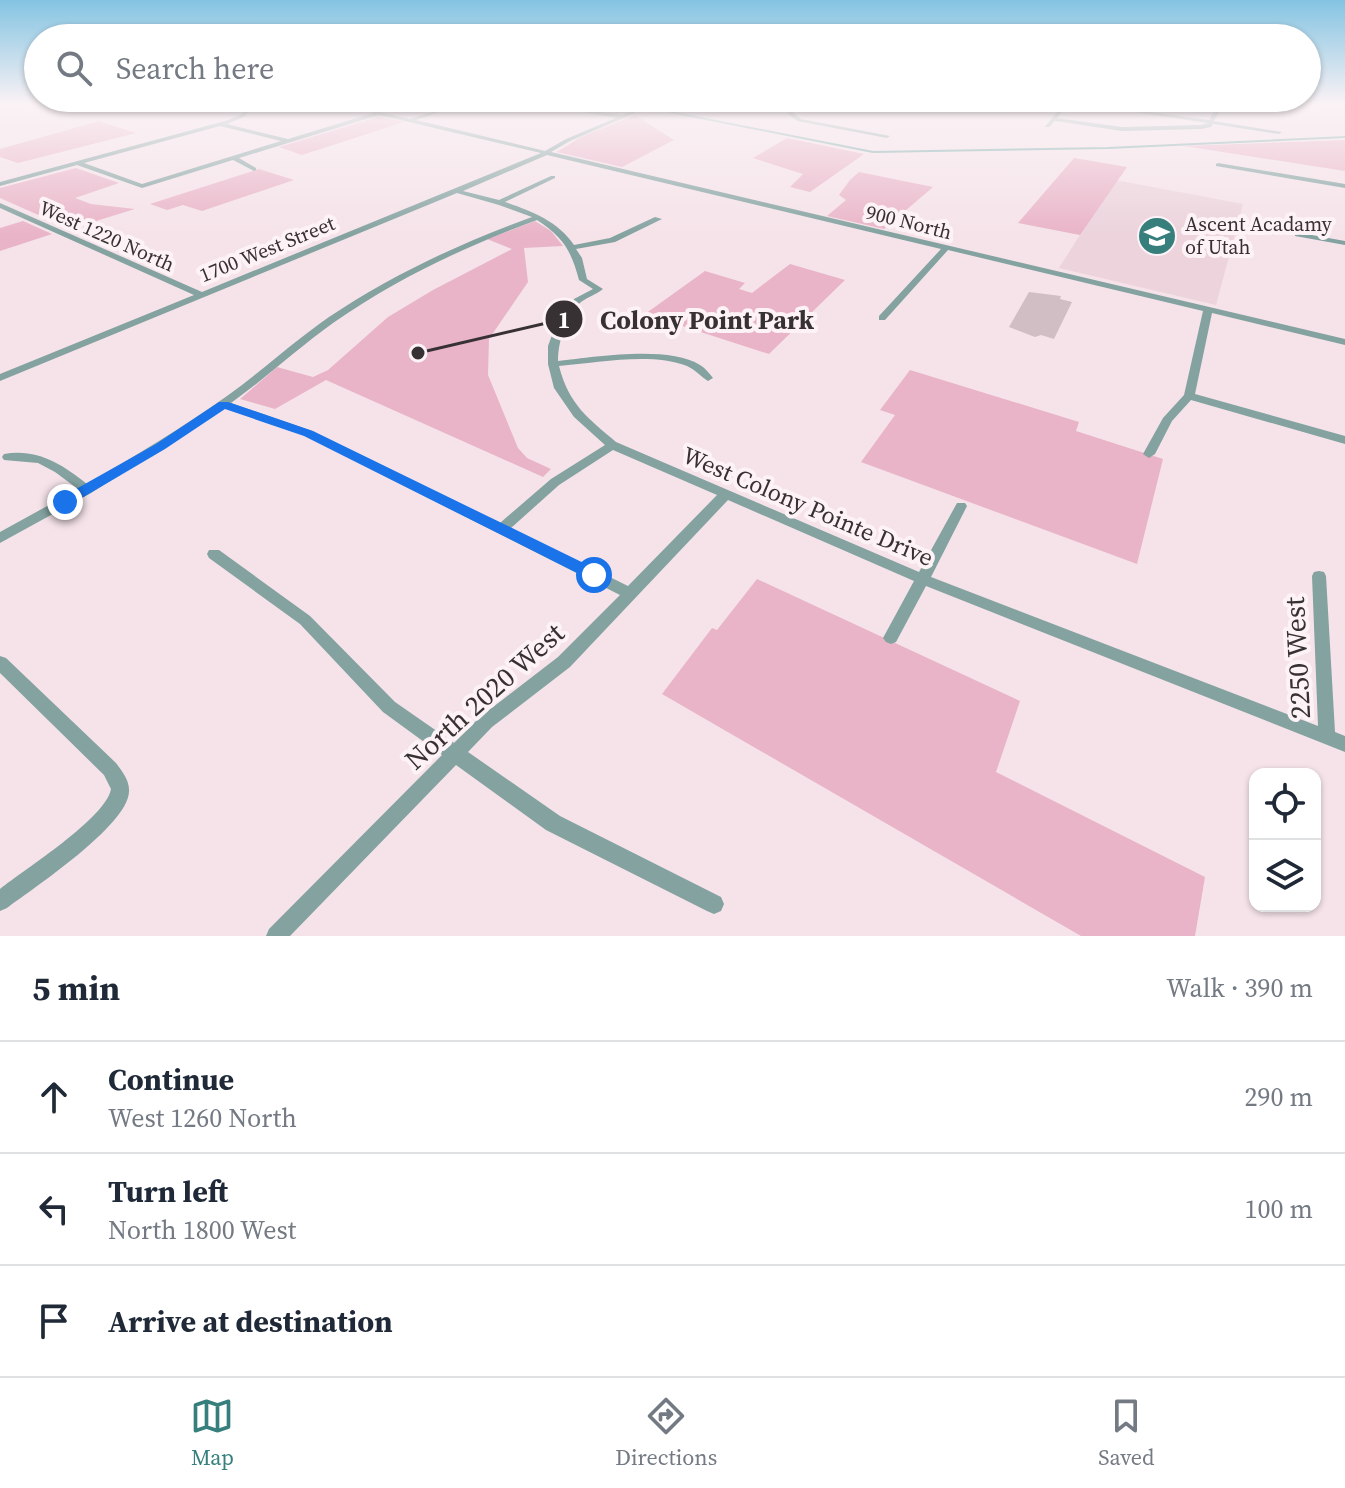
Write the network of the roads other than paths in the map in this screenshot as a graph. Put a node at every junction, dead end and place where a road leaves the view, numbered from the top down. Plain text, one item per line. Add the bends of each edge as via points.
1 (132, 148) edge
2 (266, 148) edge
3 (526, 148) edge
4 (556, 148) edge
5 (548, 153) junction
6 (233, 158) junction
7 (78, 163) junction
8 (1218, 165) dead end
9 (254, 169) dead end
10 (553, 177) dead end
11 (0, 184) edge
12 (1345, 186) edge
13 (457, 191) junction
14 (498, 203) junction
15 (0, 205) edge
16 (539, 217) junction
17 (658, 219) dead end
18 (1298, 234) dead end
19 (1345, 243) edge
20 (574, 247) junction
21 (946, 248) junction
22 (201, 295) junction
23 (1208, 310) junction
24 (882, 318) dead end
25 (1345, 342) edge
26 (553, 364) junction
27 (0, 378) edge
28 (708, 378) dead end
29 (1189, 396) junction
30 (223, 404) junction
31 (1345, 440) edge
32 (612, 445) junction
33 (1149, 454) dead end
34 (8, 457) dead end
35 (87, 490) junction
36 (726, 494) junction
37 (961, 506) dead end
38 (503, 528) junction
39 (0, 538) edge
40 (214, 554) dead end
41 (1319, 576) dead end
42 (922, 579) junction
43 (631, 594) junction
44 (891, 638) dead end
45 (0, 663) edge
46 (1327, 737) junction
47 (1345, 744) edge
48 (454, 753) junction
49 (0, 901) edge
50 (714, 904) dead end
51 (276, 936) edge

1 - 7 street
2 - 6 street
3 - 5 street, 900 North
4 - 5 street, 1700 West Street
5 - 13 street, 1700 West Street
5 - 21 street, 900 North
6 - 7 street via 142,186
6 - 9 street
7 - 11 street
8 - 12 street
10 - 14 street
13 - 14 street
13 - 22 street, 1700 West Street
14 - 16 street
15 - 22 street, West 1220 North
16 - 20 street
16 - 30 street via 397,280 307,337
17 - 20 street via 612,240
18 - 19 street
20 - 26 street via 583,280 599,289 577,301 560,327
21 - 23 street, 900 North
21 - 24 street
22 - 27 street, 1700 West Street
23 - 25 street, 900 North
23 - 29 street
26 - 28 street via 663,360 695,365
26 - 32 street, West Colony Pointe Drive via 559,388 578,415
29 - 31 street
29 - 33 street via 1167,420
30 - 35 street
30 - 38 street via 308,433
32 - 36 street, West Colony Pointe Drive
32 - 38 street via 555,482
34 - 35 street via 47,460
35 - 39 street
36 - 42 street, West Colony Pointe Drive
36 - 43 street, North 2020 West
37 - 42 street
38 - 43 street
40 - 48 street via 305,620 389,707
41 - 46 street, 2250 West
42 - 44 street
42 - 46 street, West Colony Pointe Drive
43 - 48 street, North 2020 West via 564,662
45 - 49 street via 120,782 120,796 107,816
46 - 47 street, West Colony Pointe Drive
48 - 50 street via 553,823
48 - 51 street, North 2020 West

